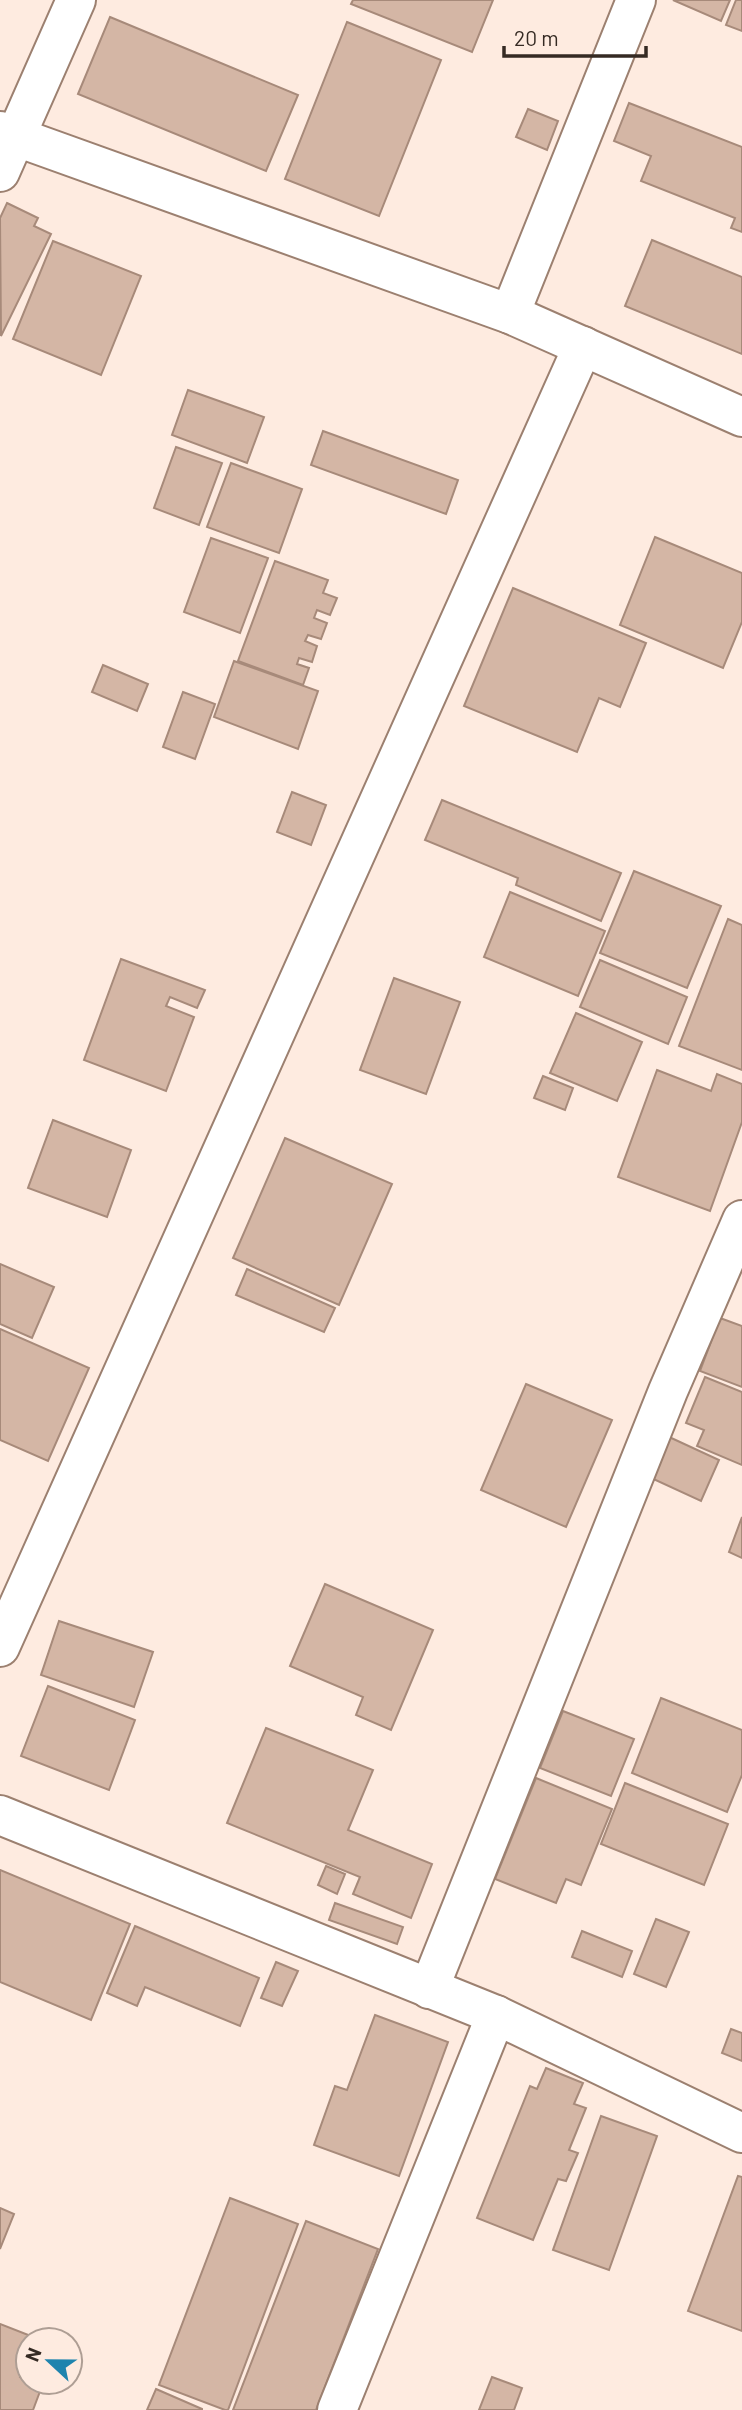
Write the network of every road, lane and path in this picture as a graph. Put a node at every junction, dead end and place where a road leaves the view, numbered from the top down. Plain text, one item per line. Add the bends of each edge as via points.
1 (76, 0) edge
2 (636, 0) edge
3 (8, 134) edge
4 (0, 172) edge
5 (510, 314) junction
6 (583, 346) junction
7 (742, 416) edge
8 (742, 1220) edge
9 (0, 1647) edge
10 (0, 1815) edge
11 (429, 1989) junction
12 (496, 2015) junction
13 (742, 2133) edge
14 (337, 2410) edge

1 - 3 street
2 - 5 street
3 - 4 street
3 - 5 street
5 - 6 street
6 - 7 street
6 - 9 street
8 - 11 street via 668,1391
10 - 11 street
11 - 12 street
12 - 13 street
12 - 14 street

